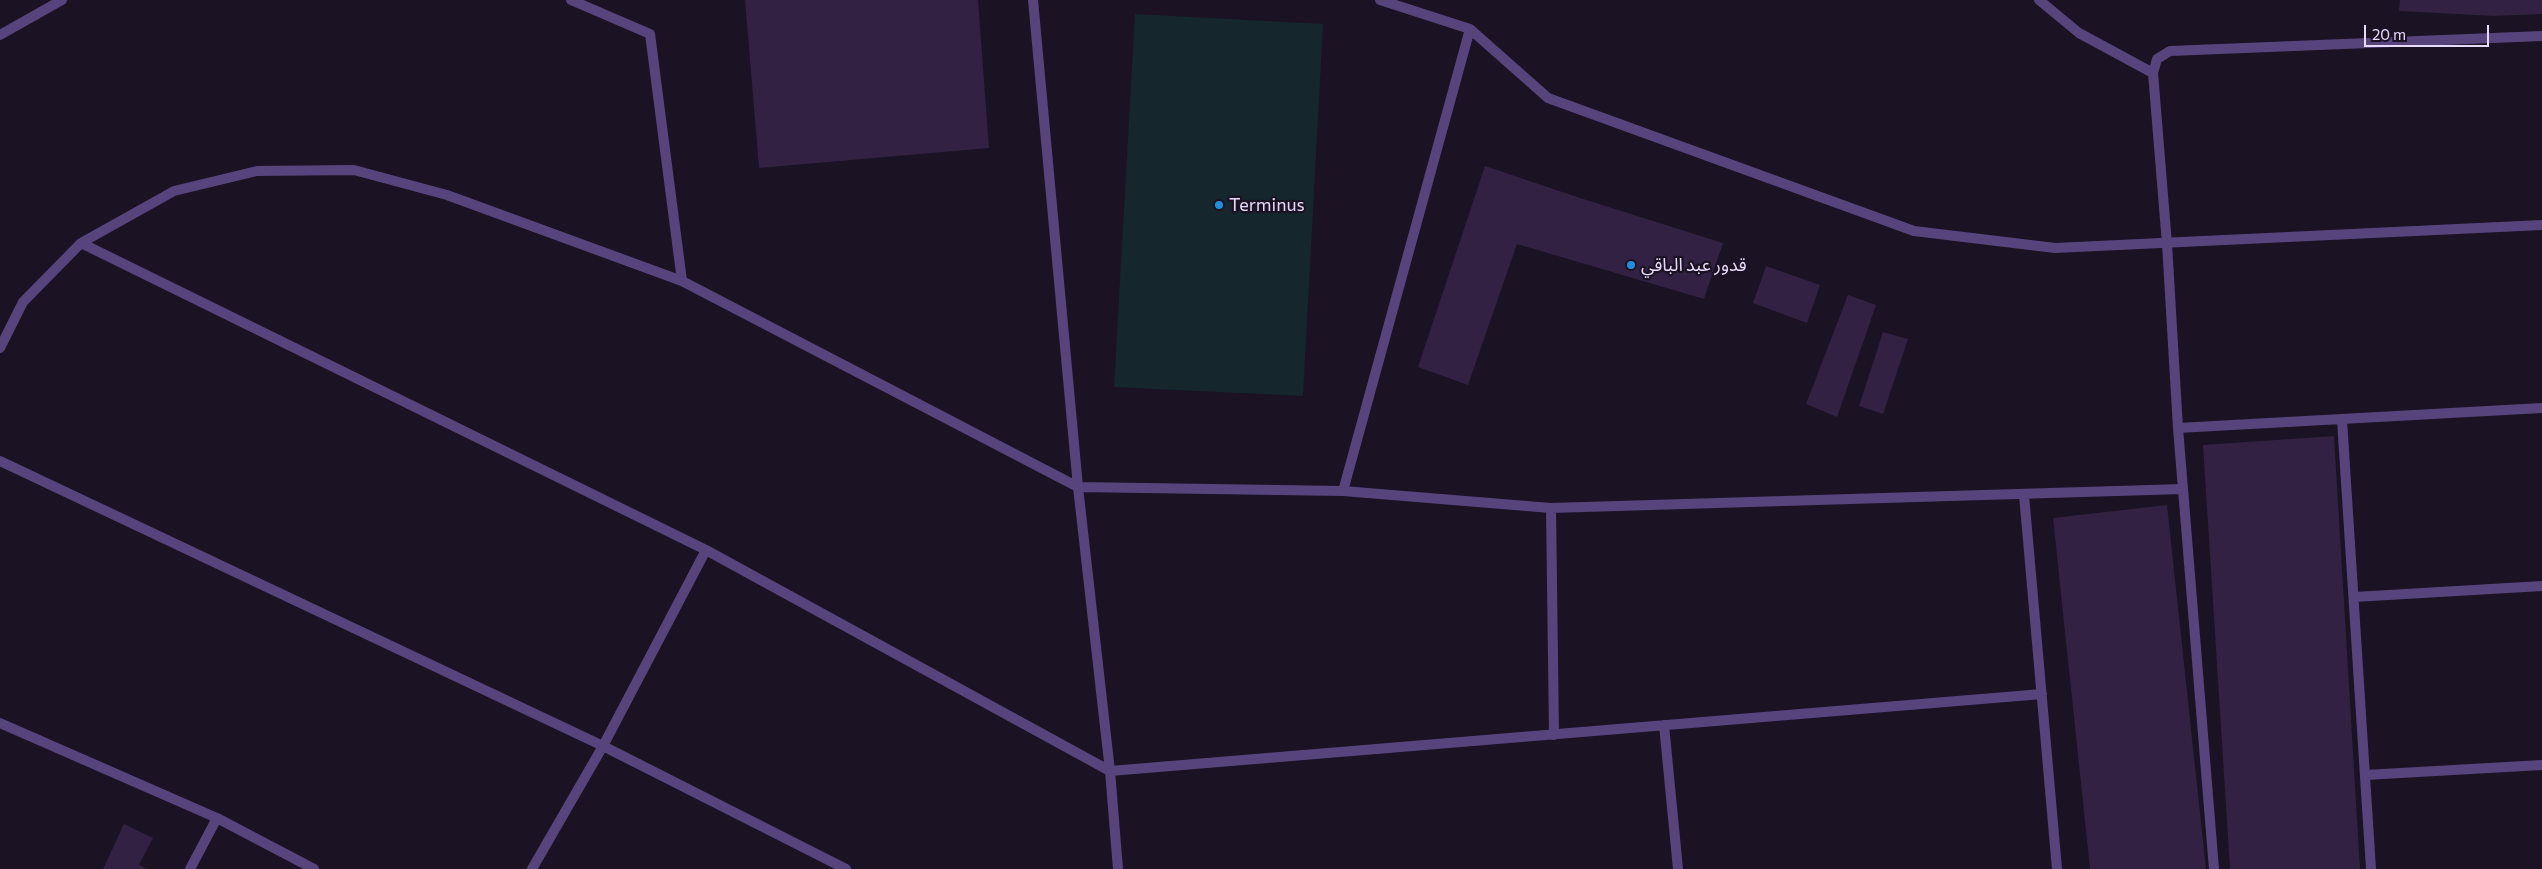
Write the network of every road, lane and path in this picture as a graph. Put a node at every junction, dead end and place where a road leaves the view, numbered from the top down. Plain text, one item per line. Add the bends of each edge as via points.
1 (62, 0) edge
2 (571, 0) edge
3 (1033, 0) edge
4 (1380, 0) edge
5 (2039, 0) edge
6 (1470, 29) junction
7 (0, 35) edge
8 (2542, 36) edge
9 (2153, 73) junction
10 (2542, 225) edge
11 (81, 242) junction
12 (2167, 244) junction
13 (682, 281) junction
14 (0, 348) edge
15 (2542, 408) edge
16 (2342, 420) junction
17 (2178, 428) junction
18 (0, 461) edge
19 (1078, 487) junction
20 (2183, 490) junction
21 (1343, 491) junction
22 (2024, 495) junction
23 (1551, 508) junction
24 (706, 550) junction
25 (2542, 586) edge
26 (2354, 597) junction
27 (2042, 694) junction
28 (0, 723) edge
29 (1664, 725) junction
30 (1554, 735) junction
31 (603, 746) junction
32 (2542, 765) edge
33 (1110, 771) junction
34 (2365, 775) junction
35 (217, 818) junction
36 (190, 869) edge
37 (314, 869) edge
38 (532, 869) edge
39 (846, 869) edge
40 (1118, 869) edge
41 (1678, 869) edge
42 (2057, 869) edge
43 (2214, 869) edge
44 (2371, 869) edge

1 - 7 street
2 - 13 street via 650,34
3 - 19 street
4 - 6 street
5 - 9 street via 2078,33
6 - 12 street via 1548,98 1914,231 2055,248
6 - 21 street
8 - 9 street via 2170,51 2157,58
9 - 12 street
10 - 12 street
11 - 13 street via 174,191 257,171 354,170 447,195
11 - 14 street via 23,302
11 - 24 street
12 - 17 street
13 - 19 street
15 - 16 street
16 - 17 street
16 - 26 street
17 - 20 street
18 - 31 street
19 - 21 street
19 - 33 street
20 - 22 street
20 - 43 street
21 - 23 street
22 - 23 street
22 - 27 street
23 - 30 street
24 - 31 street
24 - 33 street
25 - 26 street
26 - 34 street
27 - 29 street
27 - 42 street
28 - 35 street
29 - 30 street
29 - 41 street
30 - 33 street
31 - 38 street
31 - 39 street
32 - 34 street
33 - 40 street
34 - 44 street
35 - 36 street
35 - 37 street

